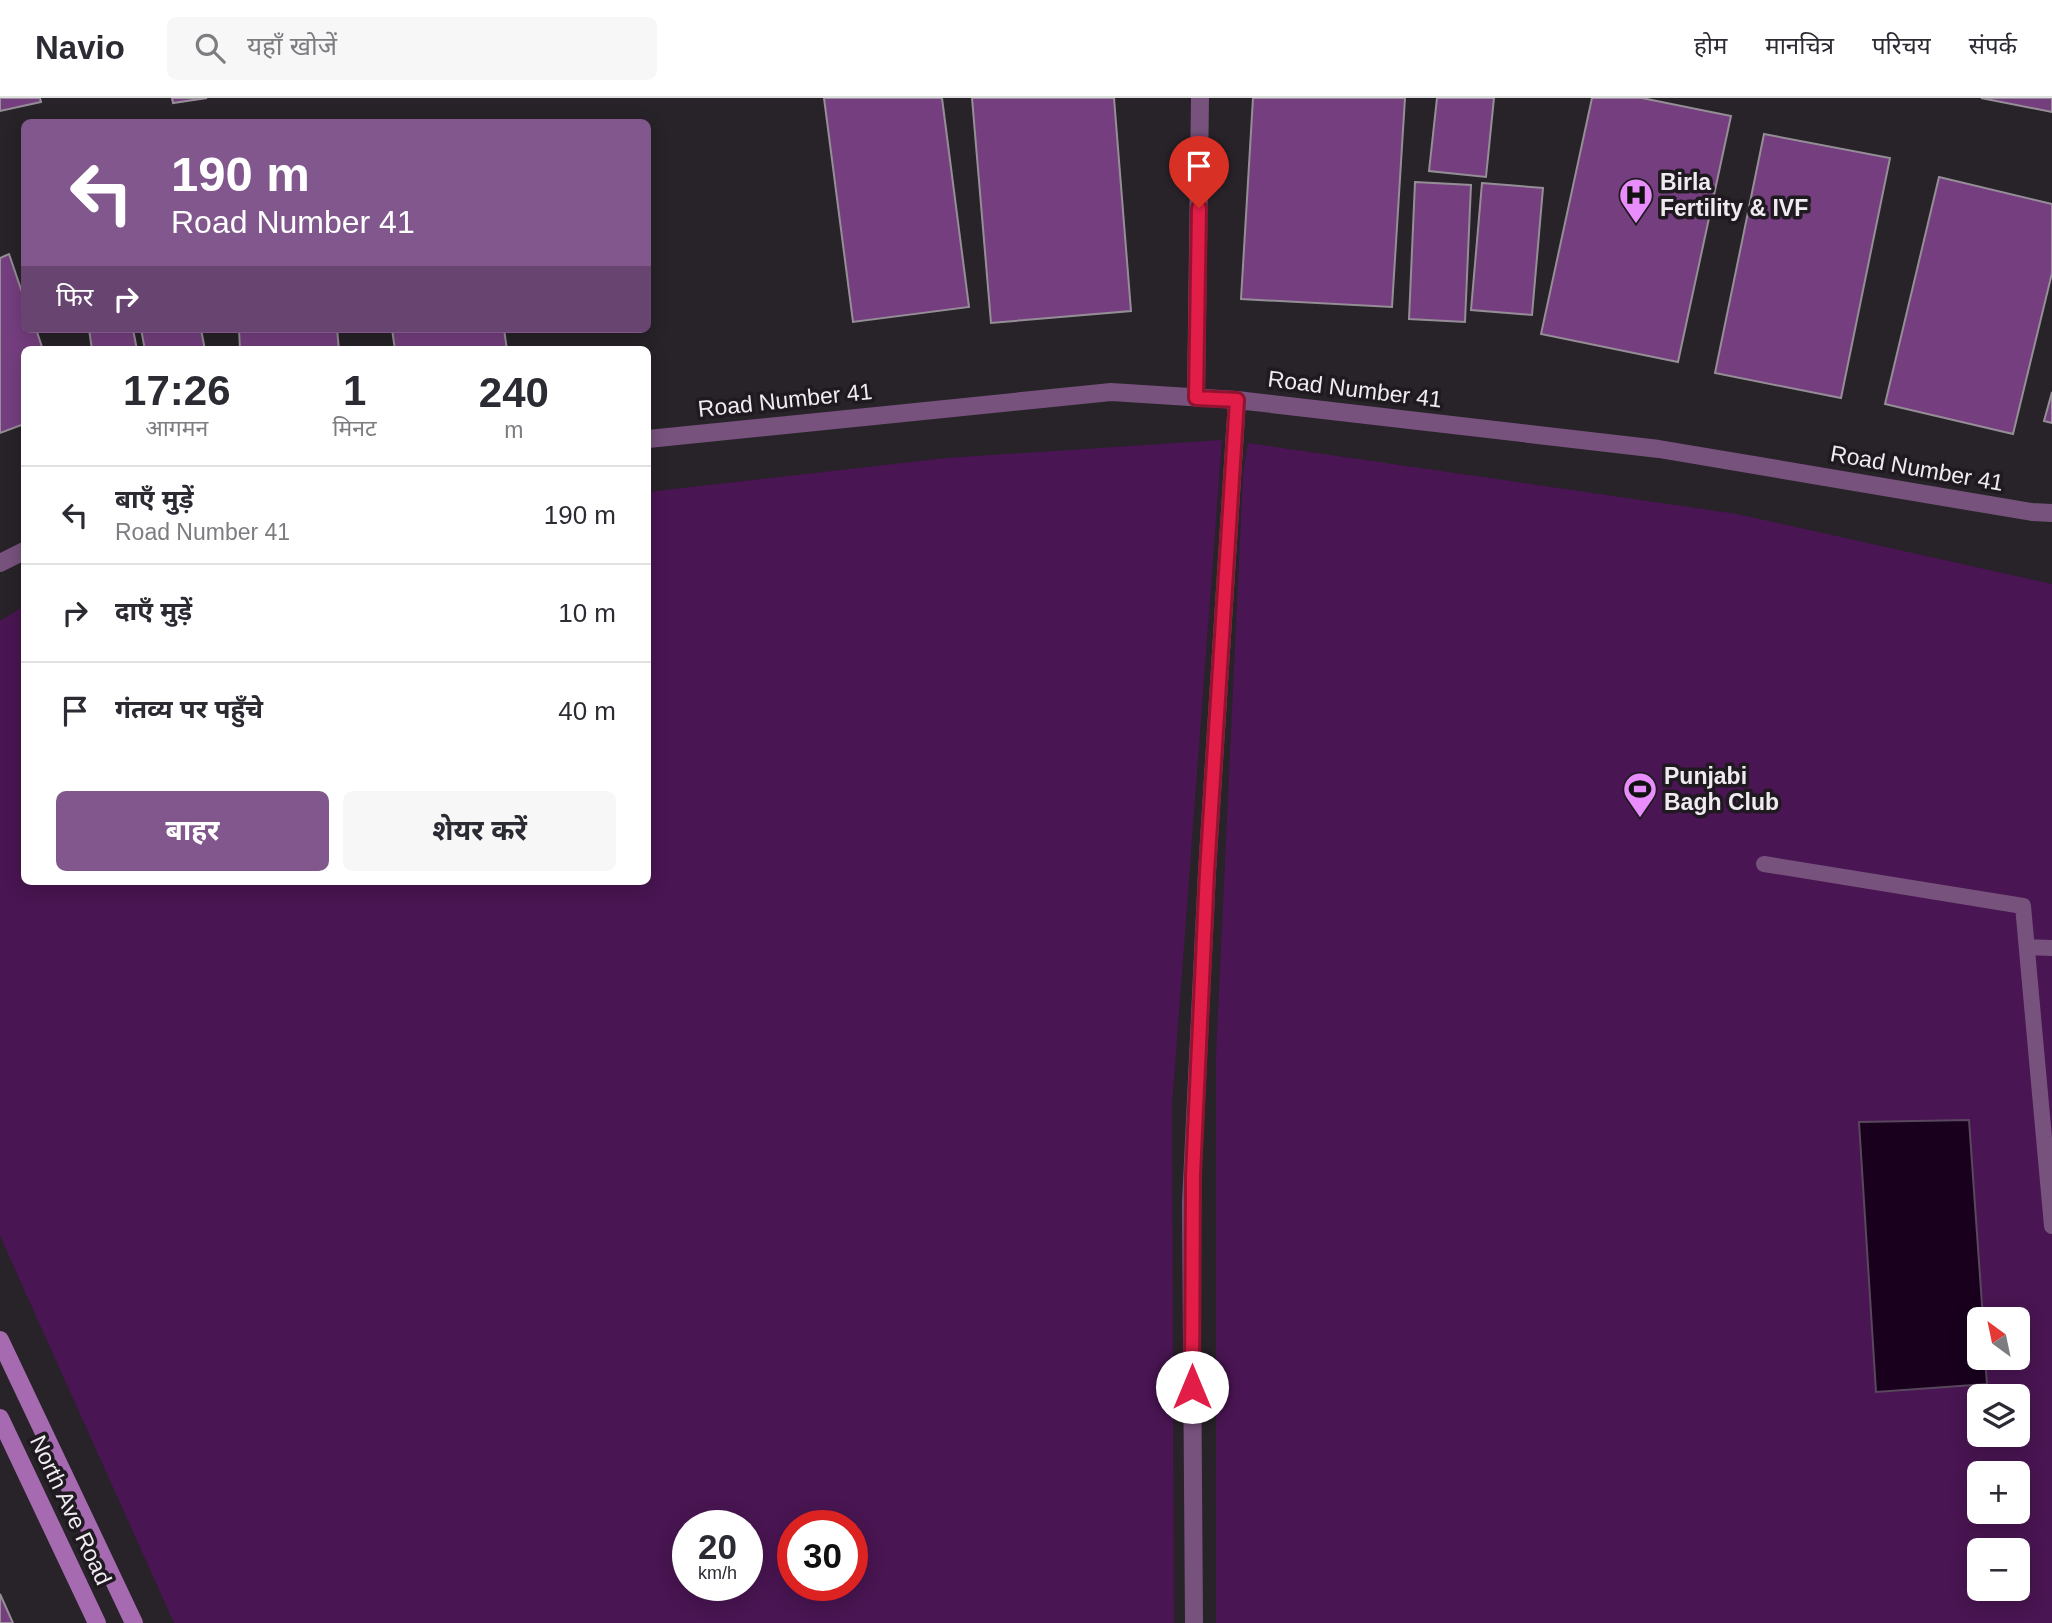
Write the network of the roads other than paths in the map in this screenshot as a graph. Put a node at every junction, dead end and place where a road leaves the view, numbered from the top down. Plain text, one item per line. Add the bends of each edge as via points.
1 (1200, 98) edge
2 (1196, 398) junction
3 (1237, 400) junction
4 (651, 439) edge
5 (2052, 513) edge
6 (21, 552) edge
7 (0, 563) edge
8 (1763, 864) dead end
9 (2026, 947) junction
10 (2052, 948) edge
11 (2052, 1226) edge
12 (0, 1340) edge
13 (0, 1418) edge
14 (97, 1623) edge
15 (134, 1623) edge
16 (1194, 1623) edge

1 - 2 street
2 - 3 street, Road Number 41
2 - 4 street, Road Number 41 via 1111,392
3 - 5 street, Road Number 41 via 1659,449
3 - 16 street via 1191,1203
6 - 7 street
8 - 9 lane via 2023,906
9 - 10 lane
9 - 11 lane
12 - 15 street
13 - 14 street, North Ave Road

